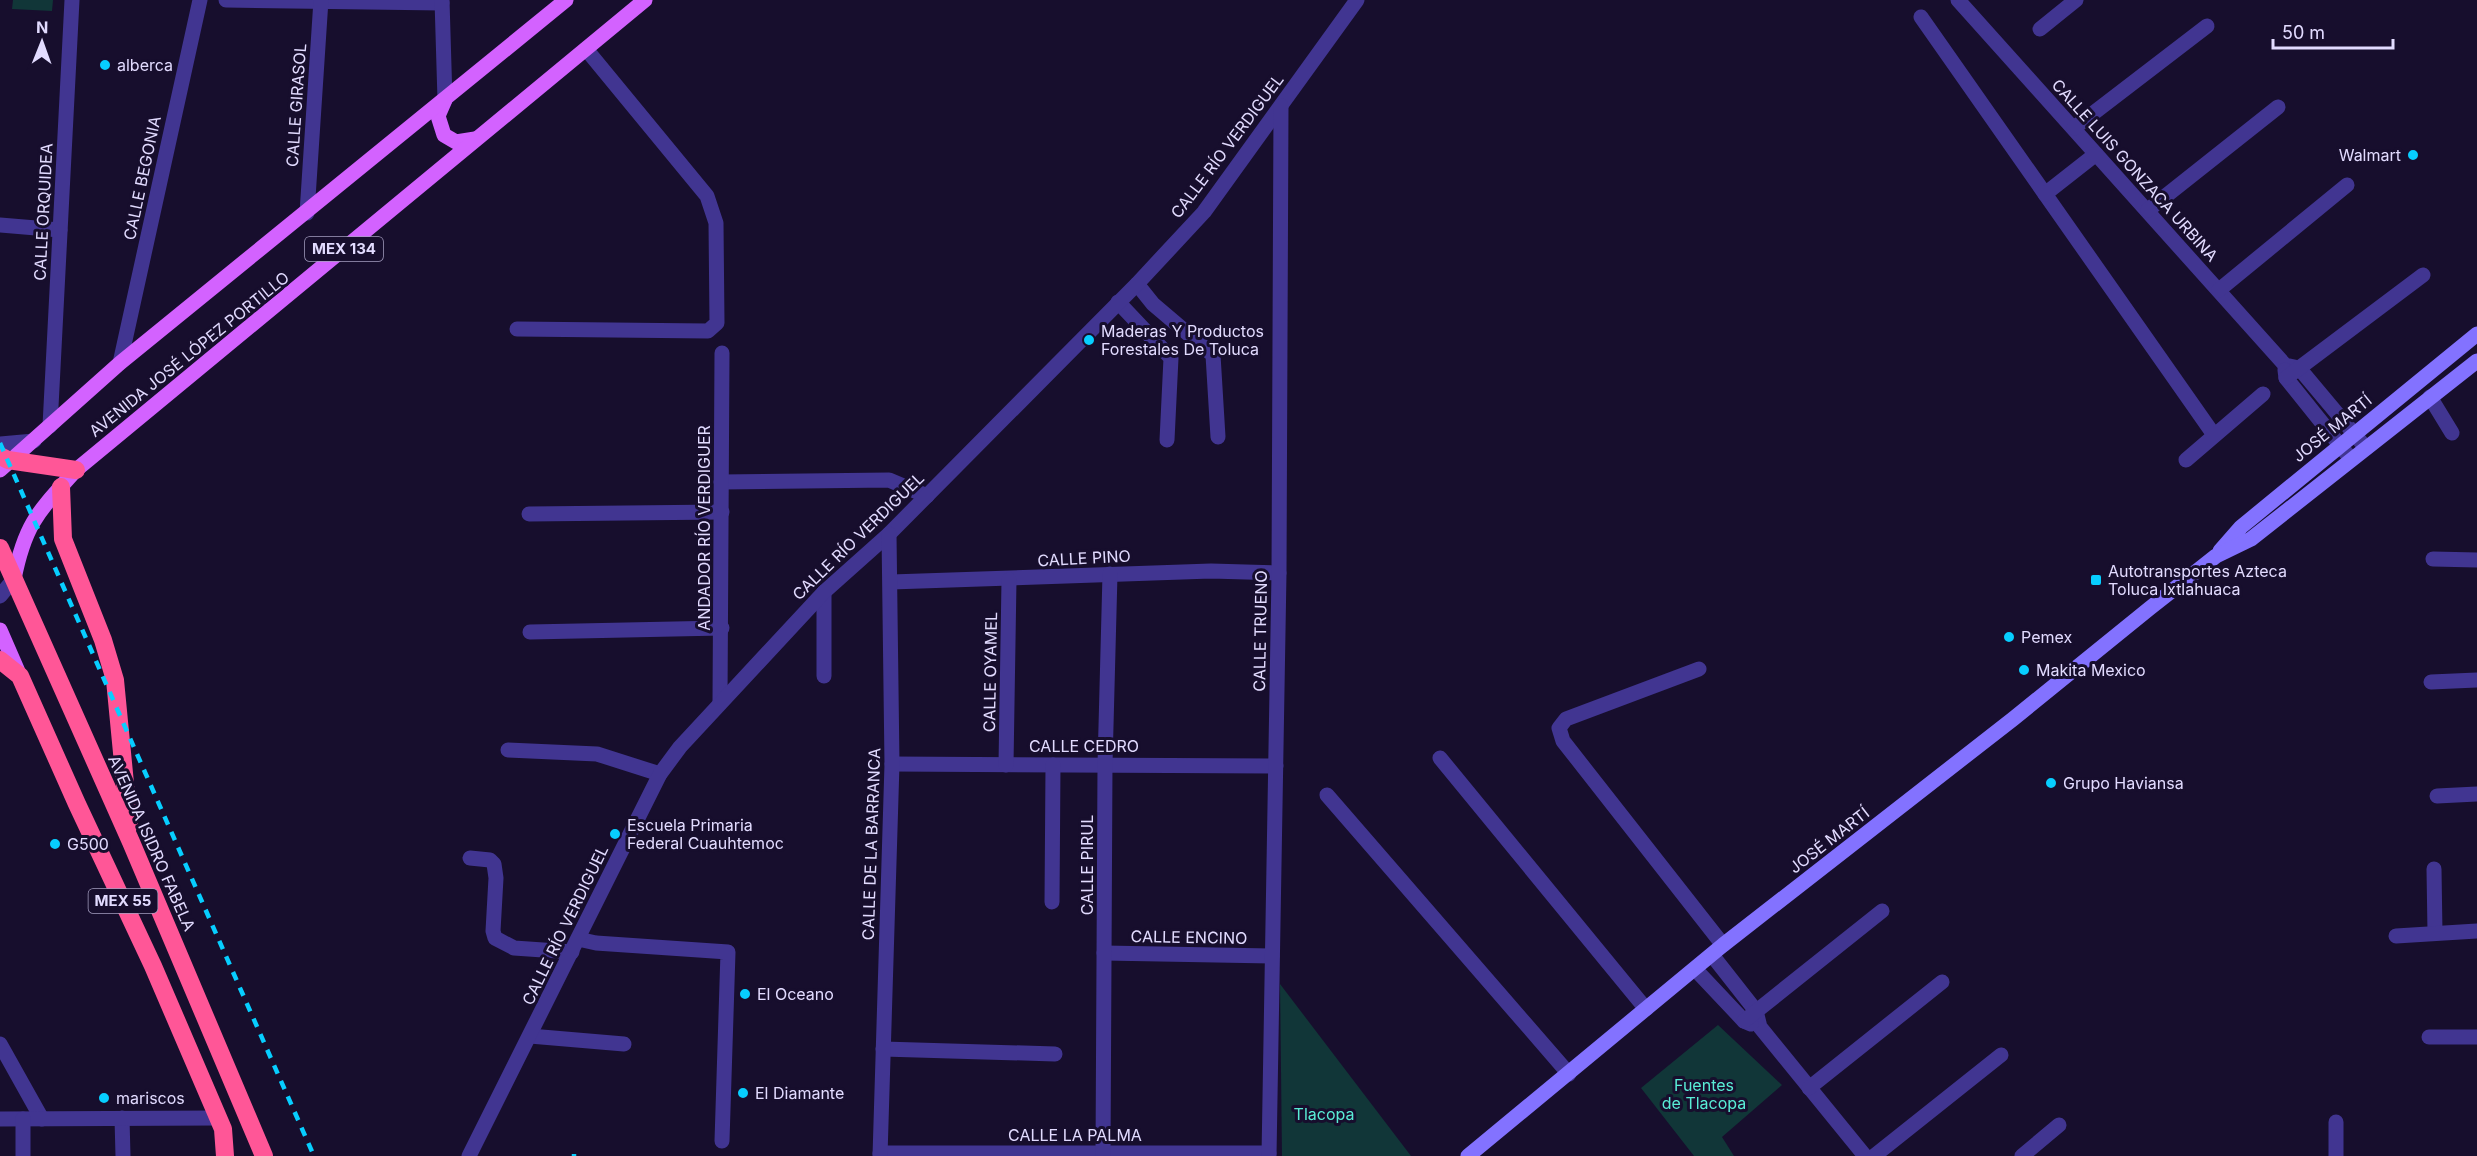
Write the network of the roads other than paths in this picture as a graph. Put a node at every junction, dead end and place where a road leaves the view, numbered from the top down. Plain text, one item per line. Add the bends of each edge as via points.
1 (72, 0) edge
2 (200, 0) edge
3 (226, 0) edge
4 (566, 0) edge
5 (645, 0) edge
6 (1357, 0) edge
7 (1958, 0) edge
8 (2076, 0) edge
9 (321, 1) edge
10 (442, 2) edge
11 (1922, 17) dead end
12 (2208, 26) dead end
13 (2040, 29) dead end
14 (586, 49) junction
15 (445, 100) junction
16 (1281, 105) junction
17 (2278, 107) dead end
18 (2074, 128) junction
19 (477, 138) junction
20 (2096, 154) junction
21 (2347, 185) dead end
22 (2044, 194) junction
23 (2148, 210) junction
24 (307, 213) junction
25 (0, 225) edge
26 (60, 230) junction
27 (2423, 275) dead end
28 (1137, 284) junction
29 (2219, 290) junction
30 (1118, 302) junction
31 (517, 329) dead end
32 (2477, 334) edge
33 (722, 353) dead end
34 (2477, 361) edge
35 (120, 363) junction
36 (2290, 370) junction
37 (2263, 394) dead end
38 (2430, 397) junction
39 (50, 426) junction
40 (2452, 433) dead end
41 (2354, 434) junction
42 (2214, 435) junction
43 (1218, 437) dead end
44 (1167, 440) dead end
45 (2340, 445) junction
46 (2366, 448) junction
47 (2, 457) edge
48 (2351, 459) junction
49 (2186, 460) dead end
50 (76, 470) junction
51 (721, 482) junction
52 (61, 487) junction
53 (927, 496) junction
54 (722, 512) junction
55 (529, 514) dead end
56 (889, 534) junction
57 (0, 548) edge
58 (2216, 556) junction
59 (2433, 559) dead end
60 (2477, 560) edge
61 (1279, 573) junction
62 (1110, 574) junction
63 (14, 579) junction
64 (1009, 580) junction
65 (891, 582) junction
66 (824, 592) junction
67 (0, 596) edge
68 (722, 628) junction
69 (0, 630) edge
70 (530, 632) dead end
71 (0, 660) edge
72 (1699, 669) dead end
73 (20, 675) junction
74 (824, 676) dead end
75 (2477, 680) edge
76 (2431, 681) dead end
77 (720, 703) junction
78 (508, 750) dead end
79 (1440, 758) dead end
80 (892, 764) junction
81 (1105, 764) junction
82 (1006, 765) junction
83 (1053, 765) junction
84 (1276, 766) junction
85 (660, 774) junction
86 (2477, 794) edge
87 (1327, 795) dead end
88 (2437, 796) dead end
89 (131, 842) junction
90 (470, 858) dead end
91 (2434, 869) dead end
92 (1052, 902) dead end
93 (1882, 911) dead end
94 (2477, 932) edge
95 (2435, 933) junction
96 (2396, 936) dead end
97 (575, 945) junction
98 (1718, 950) junction
99 (1104, 953) junction
100 (1272, 956) junction
101 (1695, 969) junction
102 (1942, 982) dead end
103 (1646, 1009) junction
104 (1750, 1016) junction
105 (530, 1036) junction
106 (2429, 1037) dead end
107 (2477, 1037) edge
108 (0, 1044) edge
109 (624, 1044) dead end
110 (883, 1049) junction
111 (1055, 1054) dead end
112 (2001, 1055) dead end
113 (1569, 1074) junction
114 (1809, 1088) junction
115 (122, 1118) junction
116 (0, 1119) edge
117 (22, 1119) junction
118 (42, 1119) junction
119 (2336, 1122) dead end
120 (221, 1123) junction
121 (2059, 1125) dead end
122 (722, 1141) dead end
123 (880, 1154) edge
124 (1103, 1155) edge
125 (1269, 1155) edge
126 (23, 1156) edge
127 (123, 1156) edge
128 (225, 1156) edge
129 (234, 1156) edge
130 (264, 1156) edge
131 (469, 1156) edge
132 (1468, 1156) edge
133 (1865, 1156) edge
134 (1874, 1156) edge
135 (2022, 1156) edge
136 (2337, 1156) edge

1 - 26 street, CALLE ORQUIDEA
2 - 35 street, CALLE BEGONIA
3 - 9 street
4 - 15 main road, AVENIDA JOSÉ LÓPEZ PORTILLO / MEX 134
5 - 14 main road, AVENIDA JOSÉ LÓPEZ PORTILLO / MEX 134
6 - 16 street, CALLE RÍO VERDIGUEL
7 - 18 street, CALLE LUIS GONZACA URBINA
8 - 13 street
9 - 10 street
9 - 24 street, CALLE GIRASOL
10 - 15 street
11 - 22 street
12 - 18 street
14 - 19 main road, AVENIDA JOSÉ LÓPEZ PORTILLO / MEX 134
14 - 31 street via 713,207 717,323 708,331
15 - 19 main road via 438,116 444,135 456,142
15 - 24 main road, AVENIDA JOSÉ LÓPEZ PORTILLO / MEX 134
16 - 28 street, CALLE RÍO VERDIGUEL via 1204,212
16 - 61 street, CALLE TRUENO
17 - 23 street
18 - 20 street, CALLE LUIS GONZACA URBINA
19 - 50 main road, AVENIDA JOSÉ LÓPEZ PORTILLO / MEX 134
20 - 22 street
20 - 23 street, CALLE LUIS GONZACA URBINA
21 - 29 street
22 - 42 street
23 - 29 street, CALLE LUIS GONZACA URBINA
24 - 35 main road, AVENIDA JOSÉ LÓPEZ PORTILLO / MEX 134
25 - 26 street
26 - 39 street, CALLE ORQUIDEA
27 - 36 street
28 - 30 street, CALLE RÍO VERDIGUEL
28 - 43 street via 1153,304 1213,355
29 - 36 street, CALLE LUIS GONZACA URBINA
30 - 44 street via 1170,358
30 - 53 street, CALLE RÍO VERDIGUEL
32 - 41 main road, JOSÉ MARTÍ
33 - 51 street, ANDADOR RÍO VERDIGUER
34 - 38 main road, JOSÉ MARTÍ
35 - 39 main road, AVENIDA JOSÉ LÓPEZ PORTILLO / MEX 134
36 - 41 street, CALLE LUIS GONZACA URBINA
36 - 45 street, CALLE LUIS GONZACA URBINA
37 - 42 street
38 - 40 street
38 - 46 main road, JOSÉ MARTÍ
39 - 47 main road, AVENIDA JOSÉ LÓPEZ PORTILLO / MEX 134 via 34,441
41 - 45 main road, JOSÉ MARTÍ
41 - 46 street, CALLE LUIS GONZACA URBINA
42 - 49 street
45 - 48 street, CALLE LUIS GONZACA URBINA
45 - 58 main road, JOSÉ MARTÍ via 2241,527
46 - 48 main road, JOSÉ MARTÍ
47 - 50 highway
48 - 58 main road, JOSÉ MARTÍ via 2251,539
50 - 52 main road, AVENIDA JOSÉ LÓPEZ PORTILLO / MEX 134
51 - 53 street via 889,480
51 - 54 street, ANDADOR RÍO VERDIGUER
52 - 63 main road, AVENIDA JOSÉ LÓPEZ PORTILLO / MEX 134 via 33,518 20,547
52 - 89 highway via 63,539 115,680
53 - 56 street, CALLE RÍO VERDIGUEL
54 - 55 street
54 - 68 street, ANDADOR RÍO VERDIGUER
56 - 65 street, CALLE DE LA BARRANCA
56 - 66 street, CALLE RÍO VERDIGUEL
57 - 63 highway, AVENIDA ISIDRO FABELA / MEX 55
58 - 98 main road, JOSÉ MARTÍ
59 - 60 street
61 - 62 street, CALLE PINO
61 - 84 street, CALLE TRUENO
62 - 64 street, CALLE PINO
62 - 81 street, CALLE PIRUL
63 - 67 street, MEX 134
63 - 89 highway, AVENIDA ISIDRO FABELA / MEX 55
64 - 65 street, CALLE PINO
64 - 82 street, CALLE OYAMEL
65 - 80 street, CALLE DE LA BARRANCA
66 - 74 street
66 - 77 street, CALLE RÍO VERDIGUEL
68 - 70 street
68 - 77 street, ANDADOR RÍO VERDIGUER
69 - 73 main road, MEX 55
71 - 73 highway, MEX 55
72 - 98 street via 1566,719 1559,728 1563,741
73 - 120 highway, MEX 55
75 - 76 street
77 - 85 street, CALLE RÍO VERDIGUEL
78 - 85 street via 597,753
79 - 103 street
80 - 82 street, CALLE CEDRO
80 - 110 street, CALLE DE LA BARRANCA
81 - 83 street, CALLE CEDRO
81 - 84 street, CALLE CEDRO
81 - 99 street, CALLE PIRUL
82 - 83 street, CALLE CEDRO
83 - 92 street
84 - 100 street, CALLE TRUENO
85 - 97 street, CALLE RÍO VERDIGUEL
86 - 88 street
87 - 113 street
89 - 130 highway, AVENIDA ISIDRO FABELA / MEX 55
90 - 97 street via 490,860 496,869 495,938 514,948
91 - 95 street
93 - 104 street
94 - 95 street
95 - 96 street
97 - 105 street, CALLE RÍO VERDIGUEL
97 - 122 street via 728,952
98 - 101 main road, JOSÉ MARTÍ
98 - 104 street
99 - 100 street, CALLE ENCINO
99 - 124 street, CALLE PIRUL
100 - 125 street, CALLE TRUENO
101 - 103 main road, JOSÉ MARTÍ
101 - 104 street
102 - 114 street
103 - 113 main road, JOSÉ MARTÍ
104 - 114 street
105 - 109 street
105 - 131 street, CALLE RÍO VERDIGUEL
106 - 107 street
108 - 118 street
110 - 111 street
110 - 123 street, CALLE DE LA BARRANCA
112 - 134 street
113 - 132 main road, JOSÉ MARTÍ
114 - 133 street
115 - 118 street
115 - 120 street
115 - 127 street
116 - 117 street
117 - 118 street
117 - 126 street
119 - 136 street
120 - 128 highway, MEX 55
120 - 129 main road, MEX 55
121 - 135 street
123 - 124 street, CALLE LA PALMA
124 - 125 street, CALLE LA PALMA

